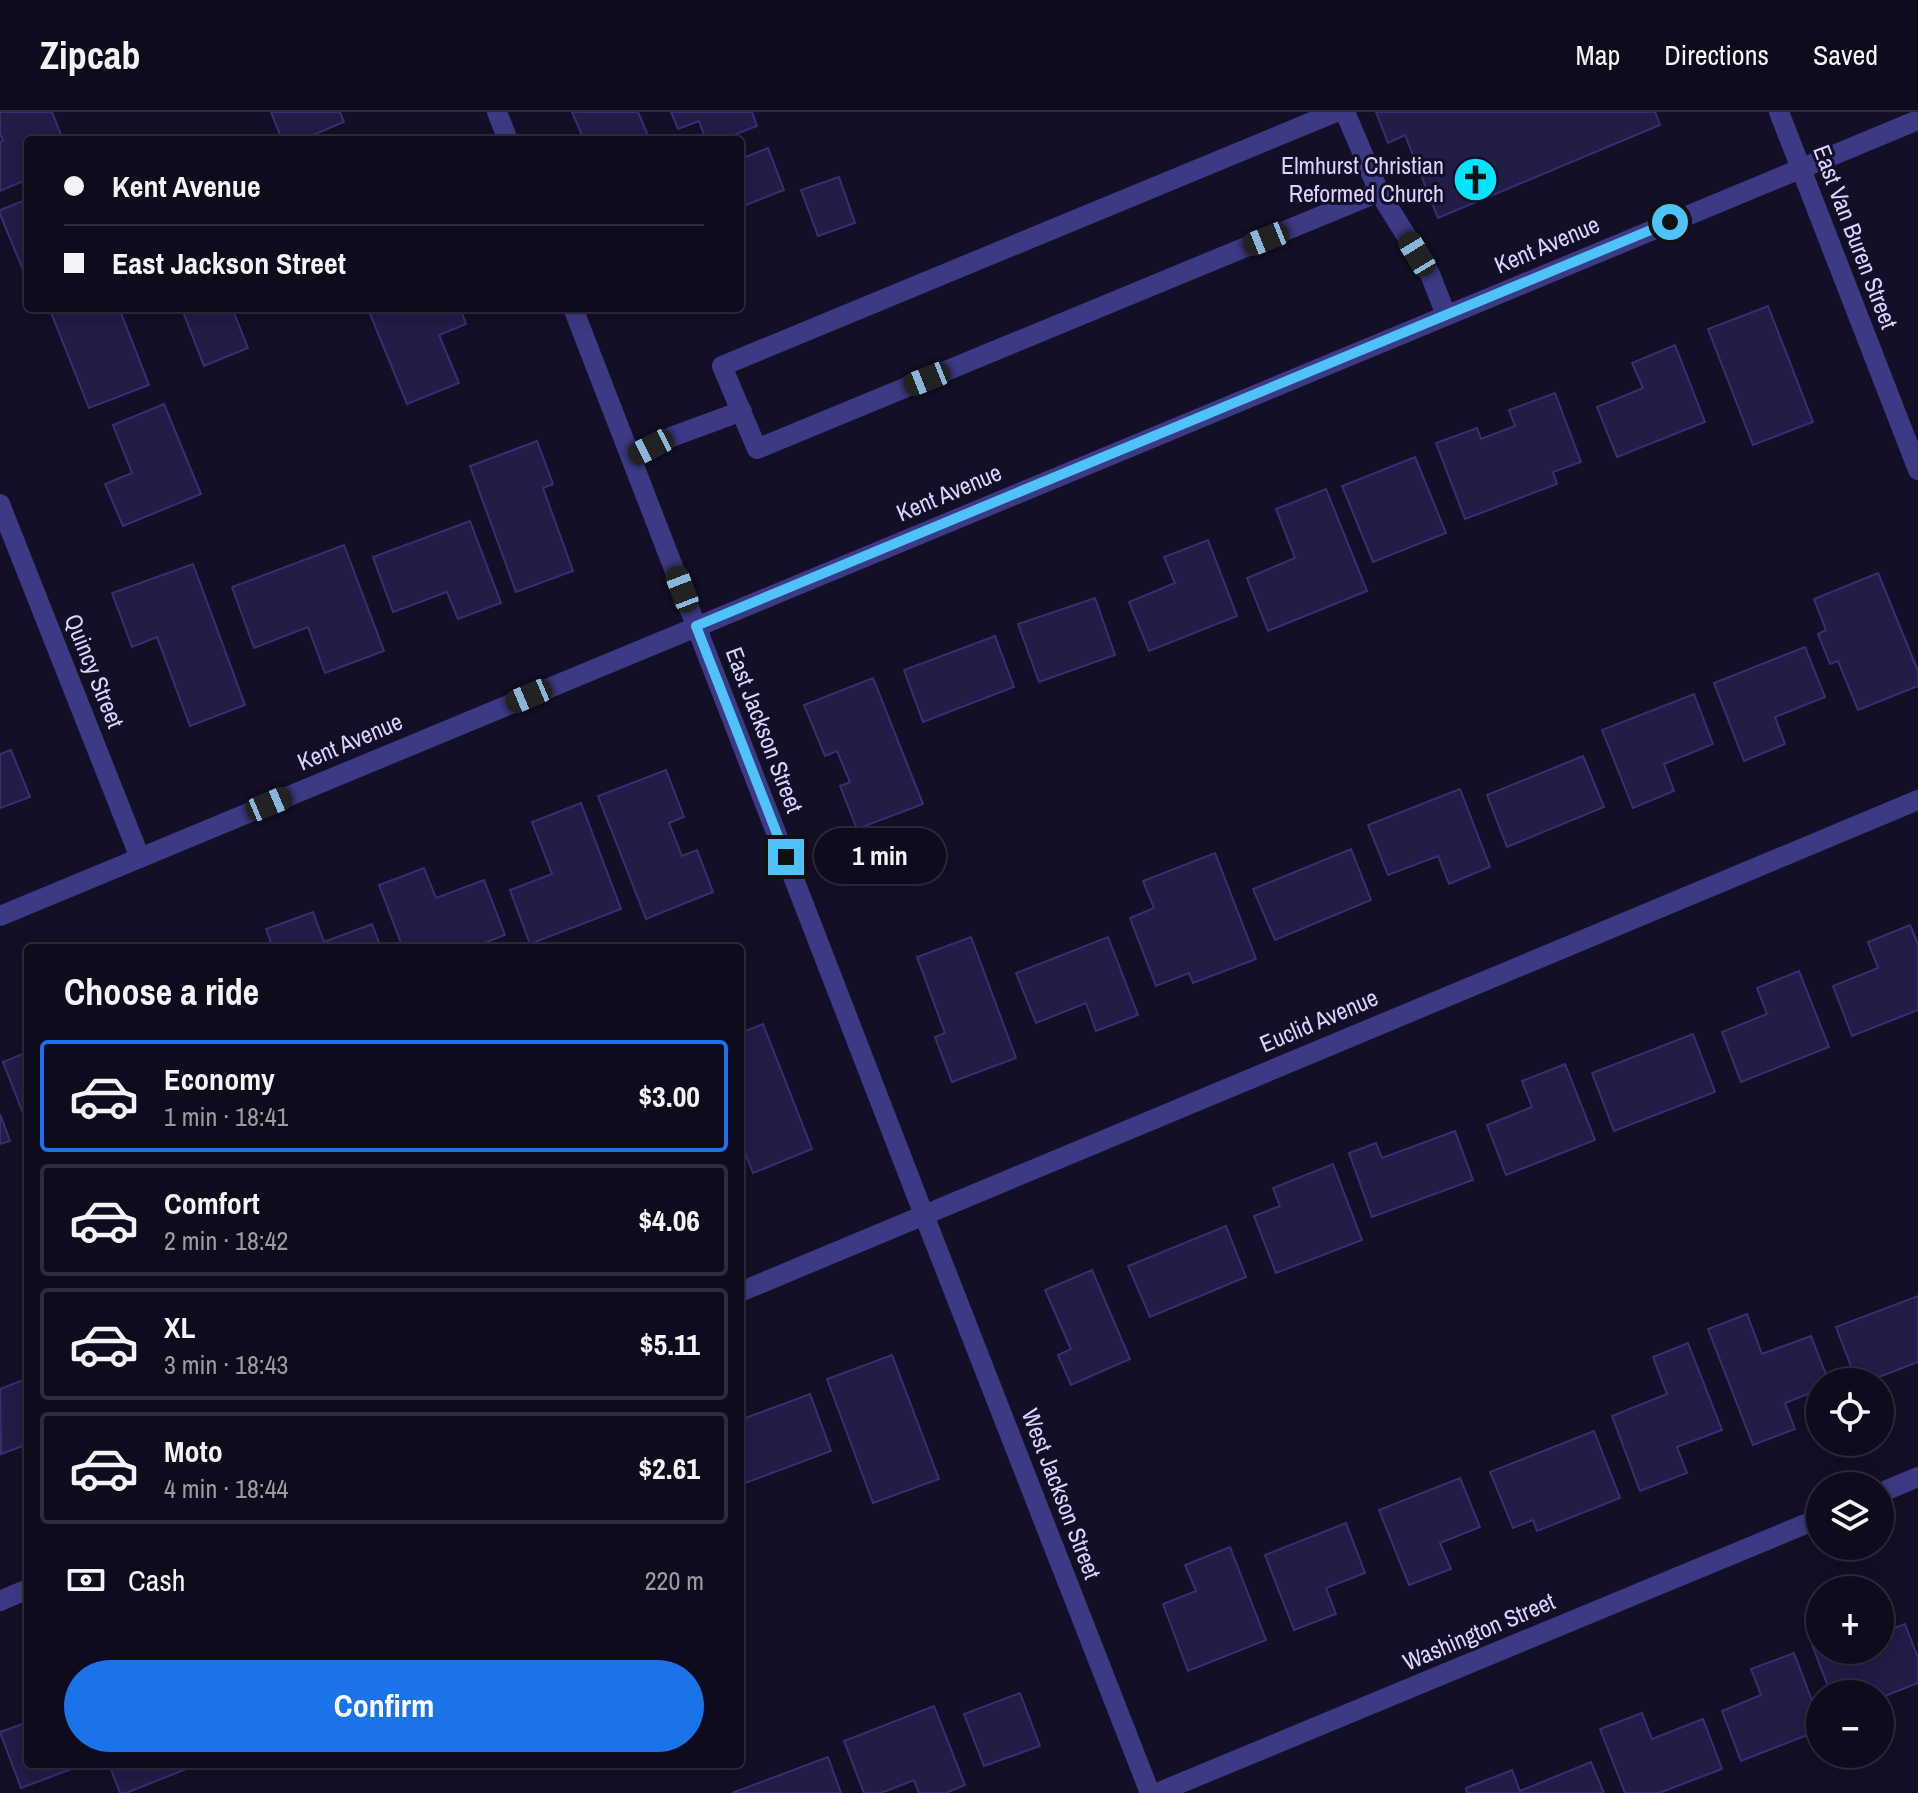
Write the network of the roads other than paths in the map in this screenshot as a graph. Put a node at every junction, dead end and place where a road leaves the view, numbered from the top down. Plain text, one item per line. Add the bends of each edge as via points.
1 (497, 112) edge
2 (1336, 112) edge
3 (1345, 112) edge
4 (1779, 112) edge
5 (1918, 120) edge
6 (506, 136) edge
7 (1801, 168) junction
8 (1379, 192) junction
9 (575, 312) edge
10 (1446, 315) junction
11 (742, 411) junction
12 (631, 457) junction
13 (1918, 470) edge
14 (0, 504) edge
15 (696, 626) junction
16 (1918, 800) edge
17 (140, 858) junction
18 (0, 916) edge
19 (924, 1215) junction
20 (744, 1290) edge
21 (1918, 1477) edge
22 (1894, 1487) edge
23 (1806, 1524) edge
24 (24, 1591) edge
25 (0, 1601) edge
26 (1150, 1793) edge
27 (1157, 1793) edge

1 - 6 street
2 - 11 street via 722,366
3 - 8 street
4 - 7 street, East Van Buren Street
5 - 7 street, Kent Avenue
7 - 10 street, Kent Avenue
7 - 13 street, East Van Buren Street
8 - 10 street via 1430,274
8 - 11 street via 757,449
9 - 12 street, East Jackson Street
10 - 15 street, Kent Avenue
11 - 12 street
12 - 15 street, East Jackson Street
14 - 17 street, Quincy Street
15 - 17 street, Kent Avenue
15 - 19 street, East Jackson Street
16 - 19 street, Euclid Avenue
17 - 18 street, Kent Avenue
19 - 20 street, Euclid Avenue
19 - 26 street, West Jackson Street
21 - 22 street
23 - 27 street, Washington Street
24 - 25 street

